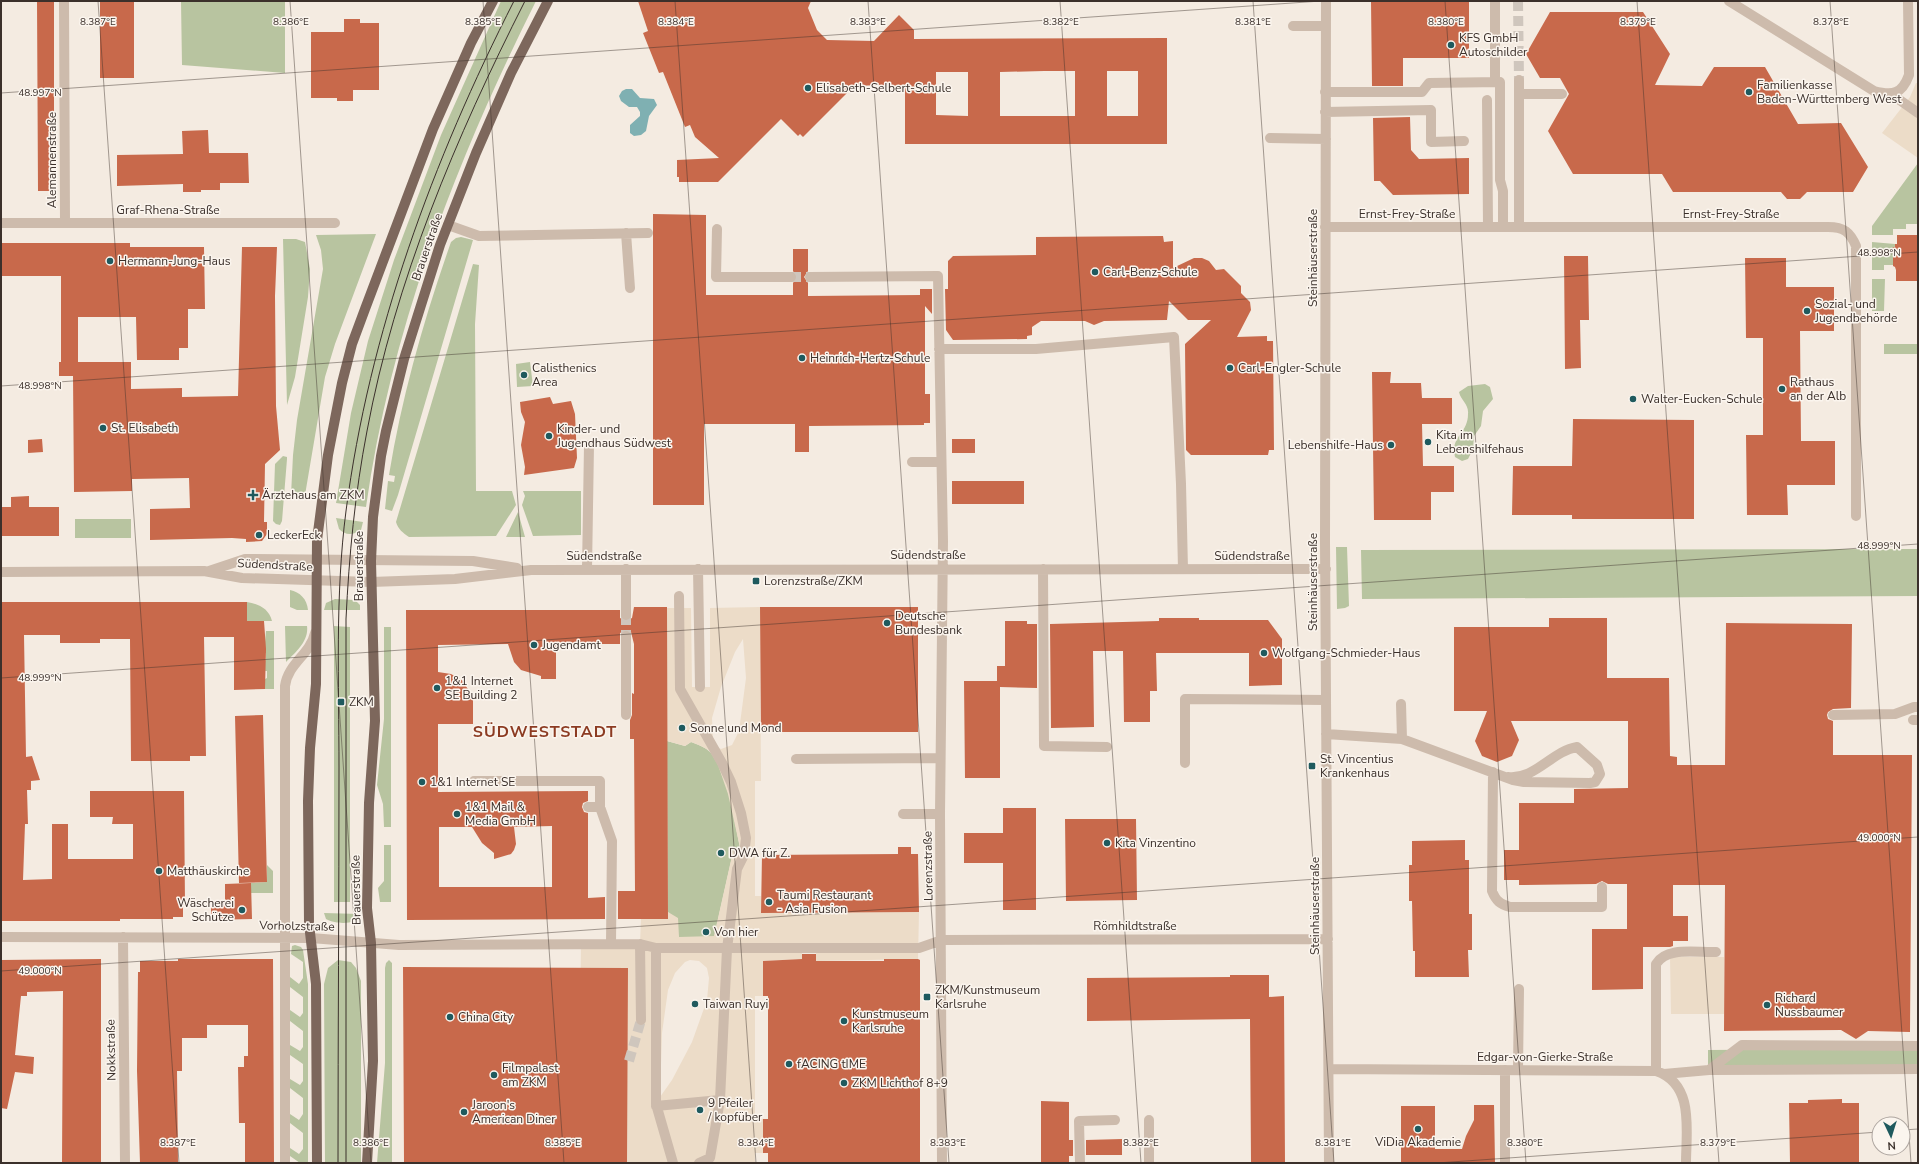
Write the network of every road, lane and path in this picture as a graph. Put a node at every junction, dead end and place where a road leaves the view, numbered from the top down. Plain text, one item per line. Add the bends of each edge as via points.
1 (64, 1) edge
2 (493, 1) edge
3 (548, 1) edge
4 (1326, 1) edge
5 (1495, 1) edge
6 (1729, 1) edge
7 (1908, 1) edge
8 (1293, 26) dead end
9 (1325, 26) junction
10 (1519, 80) tunnel mouth
11 (1495, 82) junction
12 (1325, 92) junction
13 (1519, 94) junction
14 (1562, 94) dead end
15 (1891, 94) junction
16 (1487, 100) dead end
17 (1325, 112) junction
18 (1918, 113) edge
19 (1270, 138) dead end
20 (1326, 139) junction
21 (1464, 141) dead end
22 (65, 223) junction
23 (334, 223) dead end
24 (1, 224) edge
25 (448, 225) junction
26 (1325, 227) junction
27 (1488, 227) junction
28 (1503, 227) junction
29 (1518, 227) junction
30 (717, 229) dead end
31 (626, 233) junction
32 (648, 233) dead end
33 (791, 277) tunnel mouth
34 (810, 277) tunnel mouth
35 (630, 288) dead end
36 (939, 349) junction
37 (588, 444) dead end
38 (912, 462) dead end
39 (941, 462) junction
40 (1856, 516) dead end
41 (317, 559) junction
42 (371, 561) junction
43 (942, 568) junction
44 (698, 569) junction
45 (1043, 569) junction
46 (1182, 569) junction
47 (1326, 569) junction
48 (531, 570) junction
49 (588, 570) junction
50 (626, 570) junction
51 (209, 571) junction
52 (1, 572) edge
53 (317, 580) junction
54 (371, 582) junction
55 (679, 596) dead end
56 (626, 615) tunnel mouth
57 (316, 629) junction
58 (626, 636) tunnel mouth
59 (700, 687) dead end
60 (1326, 700) junction
61 (1401, 704) dead end
62 (1918, 707) edge
63 (626, 715) dead end
64 (1833, 715) dead end
65 (1326, 734) junction
66 (1402, 739) junction
67 (1107, 747) dead end
68 (940, 758) junction
69 (796, 759) dead end
70 (1185, 764) dead end
71 (1493, 772) junction
72 (1508, 777) junction
73 (474, 781) dead end
74 (588, 807) dead end
75 (600, 807) junction
76 (903, 814) dead end
77 (940, 814) junction
78 (1602, 887) dead end
79 (1, 937) edge
80 (123, 937) junction
81 (285, 938) junction
82 (311, 938) junction
83 (1328, 939) junction
84 (942, 940) junction
85 (371, 943) junction
86 (611, 944) junction
87 (640, 944) junction
88 (656, 948) junction
89 (727, 948) junction
90 (1716, 952) dead end
91 (1519, 989) dead end
92 (641, 1020) tunnel mouth
93 (1918, 1046) edge
94 (1329, 1069) junction
95 (1918, 1069) edge
96 (1505, 1070) junction
97 (1518, 1070) junction
98 (1709, 1070) junction
99 (1660, 1072) junction
100 (720, 1100) junction
101 (656, 1106) junction
102 (1115, 1120) dead end
103 (1149, 1120) dead end
104 (125, 1163) edge
105 (285, 1163) edge
106 (317, 1163) edge
107 (366, 1163) edge
108 (673, 1163) edge
109 (699, 1163) edge
110 (942, 1163) edge
111 (1080, 1163) edge
112 (1150, 1163) edge
113 (1329, 1163) edge
114 (1504, 1163) edge
115 (1686, 1163) edge

1 - 22 street, Alemannenstraße
2 - 41 main road via 471,43 433,130 352,344 335,413 328,455 320,510
3 - 25 main road, Brauerstraße via 511,73
4 - 9 street, Steinhäuserstraße
5 - 11 street
6 - 15 street via 1874,91
7 - 15 street via 1909,75 1905,85
8 - 9 street
9 - 12 street, Steinhäuserstraße
10 - 13 street
11 - 12 street via 1429,83 1422,92
11 - 28 street via 1500,82 1500,180 1503,191
12 - 17 street, Steinhäuserstraße
13 - 14 street
13 - 29 street
15 - 18 street
16 - 27 street
17 - 20 street, Steinhäuserstraße
17 - 21 street via 1430,110 1431,142
19 - 20 street
20 - 26 street, Steinhäuserstraße
22 - 23 street, Graf-Rhena-Straße
22 - 24 street, Graf-Rhena-Straße
25 - 31 street via 479,236
25 - 42 main road, Brauerstraße via 419,309 386,431 373,517
26 - 27 street, Ernst-Frey-Straße
26 - 47 street, Steinhäuserstraße
27 - 28 street, Ernst-Frey-Straße
28 - 29 street, Ernst-Frey-Straße
29 - 40 street, Ernst-Frey-Straße via 1838,227 1847,231 1856,246
30 - 33 street via 716,277
31 - 32 street
31 - 35 street
34 - 36 street, Lorenzstraße via 938,276
36 - 39 street, Lorenzstraße
36 - 46 street via 1036,349 1174,337
37 - 49 street
38 - 39 street
39 - 43 street, Lorenzstraße
41 - 42 street, Südendstraße
41 - 51 street, Südendstraße via 245,559
41 - 53 main road
42 - 48 street, Südendstraße via 473,561
42 - 54 main road, Brauerstraße
43 - 44 street, Südendstraße
43 - 45 street, Südendstraße
43 - 68 street, Lorenzstraße
44 - 50 street, Südendstraße
44 - 59 street
45 - 46 street, Südendstraße
45 - 67 street via 1044,746
46 - 47 street, Südendstraße
47 - 60 street, Steinhäuserstraße
48 - 49 street, Südendstraße
48 - 54 street, Südendstraße via 455,579
49 - 50 street, Südendstraße
50 - 56 street
51 - 52 street, Südendstraße
51 - 53 street, Südendstraße via 242,578
53 - 54 street, Südendstraße
53 - 57 main road
54 - 85 main road, Brauerstraße via 375,721 369,811 367,908
55 - 89 street via 680,689 731,782 746,838 744,856 736,869
57 - 81 street via 309,649 289,671 285,686
57 - 82 main road via 308,800 308,898
58 - 63 street
60 - 65 street, Steinhäuserstraße
60 - 70 street via 1185,699
61 - 66 street
62 - 64 street via 1895,714
65 - 66 street
65 - 83 street, Steinhäuserstraße
66 - 71 street
68 - 69 street
68 - 77 street, Lorenzstraße
71 - 72 street
71 - 78 street via 1492,892 1495,899 1510,907 1602,908
72 - 72 street via 1524,782 1590,783 1595,782 1600,774 1597,765 1577,747 1565,751 1530,773 1515,778
73 - 75 street via 600,781
74 - 75 street
75 - 86 street via 612,841
76 - 77 street
77 - 84 street, Lorenzstraße
79 - 80 street, Vorholzstraße
80 - 81 street, Vorholzstraße
80 - 104 street, Nokkstraße
81 - 82 street, Vorholzstraße
81 - 105 street
82 - 85 street, Vorholzstraße
82 - 106 main road via 316,984
83 - 84 street, Römhildtstraße
83 - 94 street, Steinhäuserstraße
84 - 89 street, Römhildtstraße via 919,948
84 - 110 street, Lorenzstraße
85 - 86 street, Vorholzstraße
85 - 107 main road, Brauerstraße via 373,1061
86 - 87 street, Vorholzstraße
87 - 88 street, Vorholzstraße
87 - 92 street
88 - 89 street, Vorholzstraße
88 - 101 street
89 - 100 street
90 - 99 street via 1669,952 1660,956 1656,964
91 - 97 street
93 - 98 street via 1742,1045
94 - 96 street, Edgar-von-Gierke-Straße
94 - 113 street, Steinhäuserstraße
95 - 98 street, Edgar-von-Gierke-Straße
96 - 97 street, Edgar-von-Gierke-Straße
96 - 114 street
97 - 99 street, Edgar-von-Gierke-Straße
98 - 99 street, Edgar-von-Gierke-Straße
99 - 115 street via 1674,1082 1682,1093 1686,1105
100 - 101 street
100 - 109 street via 710,1158
101 - 108 street
102 - 111 street via 1080,1121
103 - 112 street

